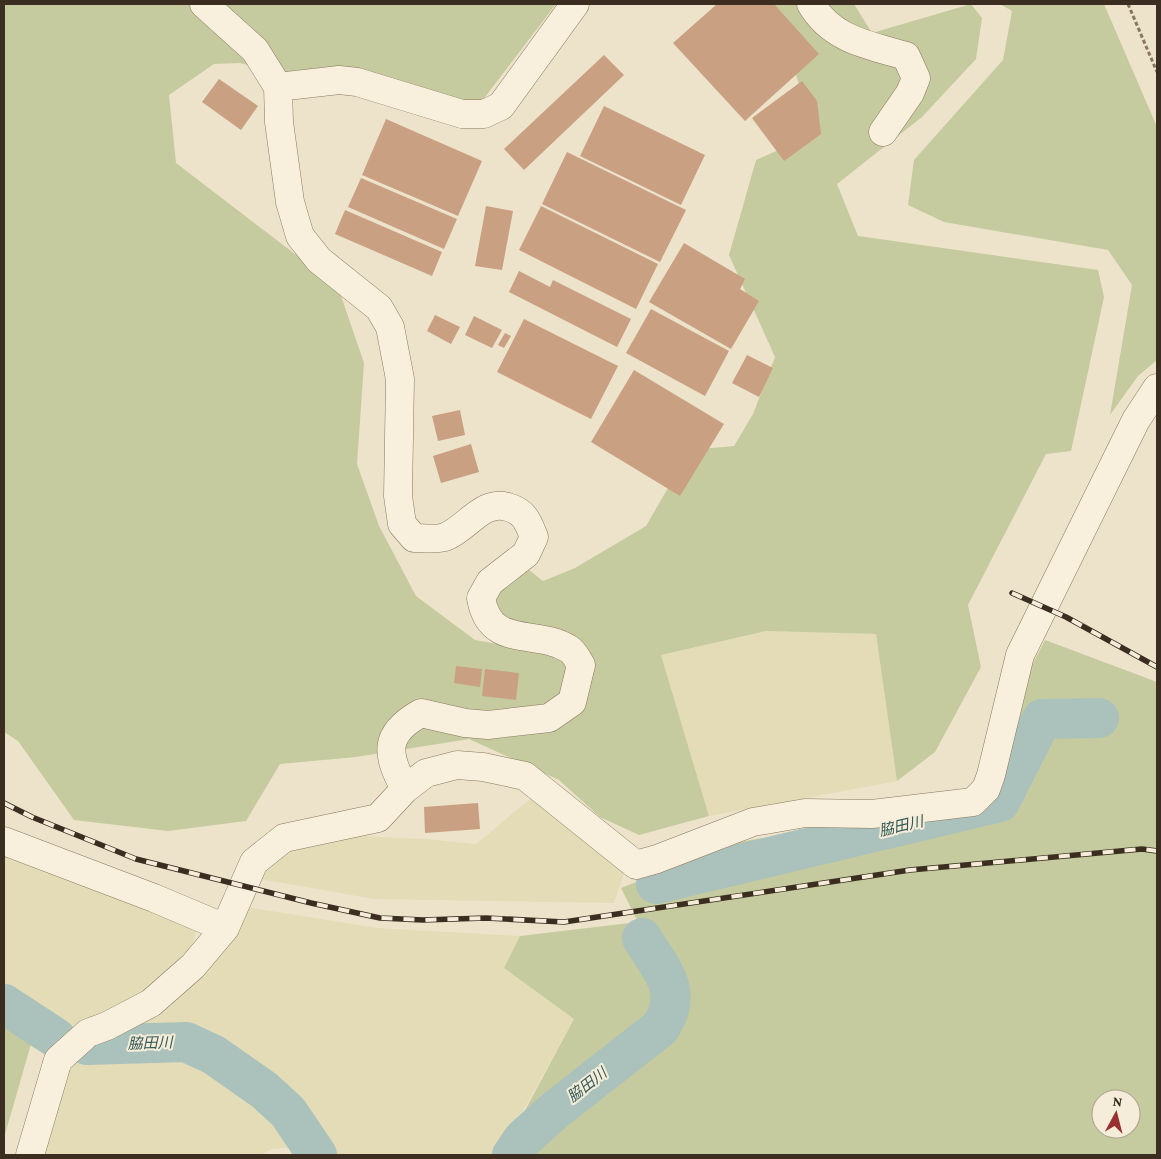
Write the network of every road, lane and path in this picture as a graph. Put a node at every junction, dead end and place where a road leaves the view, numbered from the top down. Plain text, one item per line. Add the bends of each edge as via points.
1 (204, 4) edge
2 (575, 4) edge
3 (811, 4) edge
4 (1128, 4) edge
5 (1157, 72) edge
6 (278, 87) junction
7 (883, 132) dead end
8 (1157, 388) edge
9 (405, 789) junction
10 (4, 841) edge
11 (225, 928) junction
12 (30, 1155) edge

1 - 6 street via 255,50
2 - 6 street via 501,106 484,114 462,114 357,82 339,80
3 - 7 street via 819,18 838,34 863,45 906,56 916,78 910,93
4 - 5 path
6 - 9 street via 279,122 290,202 300,236 319,260 379,308 390,327 400,379 398,496 402,524 414,538 444,538 487,508 500,504 526,516 534,537 526,554 490,582 481,598 484,615 496,630 571,650 581,664 572,702 549,718 488,725 421,713 405,722 395,734 390,751 393,767
8 - 9 street via 1136,420 1020,655 991,776 986,790 973,802 872,814 805,812 753,822 636,865 525,776 457,765 426,773
9 - 11 street via 378,818 284,838 254,862
10 - 11 street
11 - 12 street via 194,966 151,1003 88,1033 58,1060

